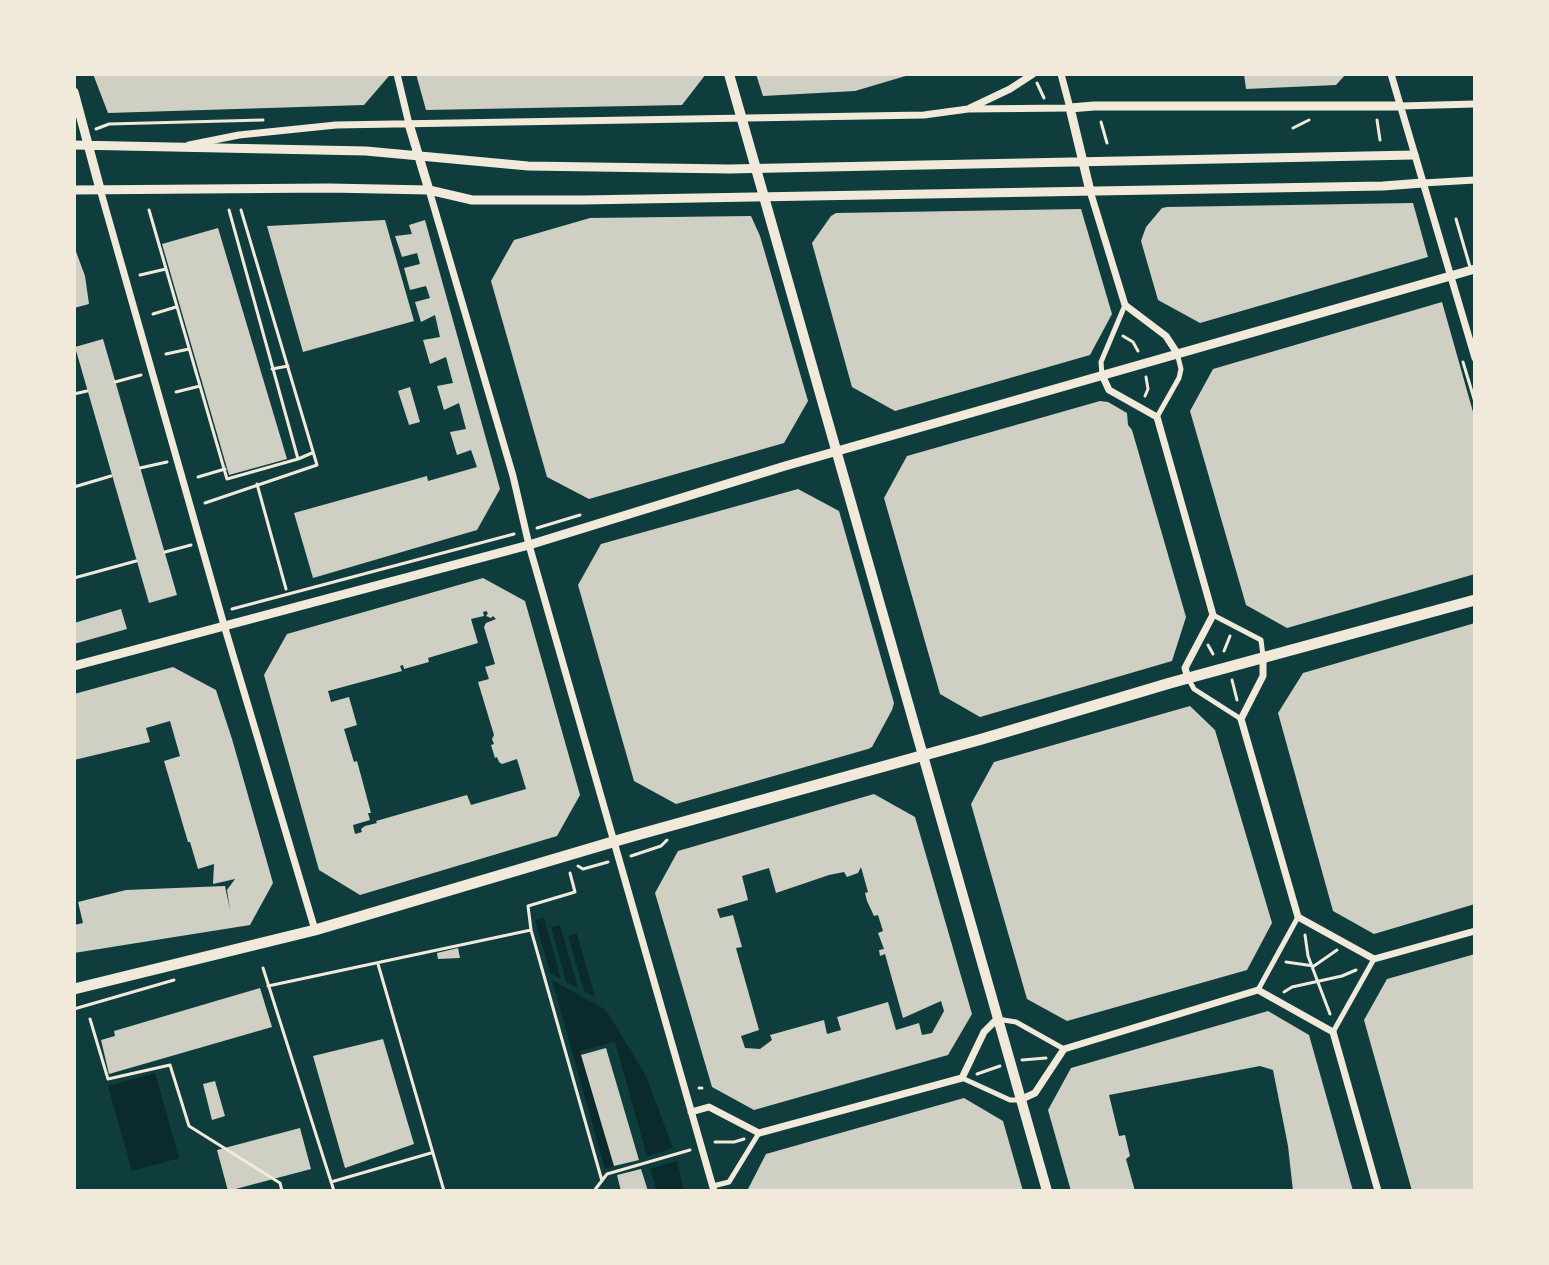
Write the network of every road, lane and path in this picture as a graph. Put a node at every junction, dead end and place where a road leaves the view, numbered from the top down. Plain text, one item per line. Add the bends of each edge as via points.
1 (397, 74) edge
2 (729, 74) edge
3 (1033, 74) edge
4 (1061, 74) edge
5 (1391, 74) edge
6 (1037, 83) dead end
7 (74, 92) edge
8 (1045, 102) dead end
9 (1475, 104) edge
10 (1400, 106) junction
11 (1070, 108) junction
12 (968, 109) junction
13 (1376, 114) dead end
14 (740, 117) junction
15 (269, 119) dead end
16 (1309, 120) dead end
17 (1101, 122) dead end
18 (409, 124) junction
19 (1293, 128) dead end
20 (86, 133) junction
21 (1380, 140) dead end
22 (1107, 143) dead end
23 (74, 145) edge
24 (90, 147) junction
25 (179, 147) junction
26 (1414, 155) junction
27 (419, 156) junction
28 (1083, 161) junction
29 (755, 168) junction
30 (1475, 180) edge
31 (1423, 183) junction
32 (100, 189) junction
33 (74, 190) edge
34 (429, 190) junction
35 (1090, 191) junction
36 (764, 198) junction
37 (149, 210) dead end
38 (229, 210) dead end
39 (241, 210) dead end
40 (1456, 219) dead end
41 (166, 269) junction
42 (1473, 270) edge
43 (140, 275) dead end
44 (1451, 276) junction
45 (1125, 305) junction
46 (177, 307) junction
47 (153, 314) dead end
48 (1113, 330) junction
49 (189, 349) junction
50 (1138, 351) dead end
51 (1177, 353) junction
52 (166, 354) dead end
53 (1475, 358) edge
54 (288, 366) junction
55 (271, 370) junction
56 (1144, 373) dead end
57 (141, 375) dead end
58 (1102, 375) junction
59 (115, 382) dead end
60 (200, 386) junction
61 (87, 391) dead end
62 (176, 392) dead end
63 (74, 394) edge
64 (1140, 408) junction
65 (1157, 417) junction
66 (835, 451) junction
67 (312, 453) junction
68 (298, 459) junction
69 (167, 462) dead end
70 (140, 468) dead end
71 (225, 469) junction
72 (111, 476) dead end
73 (198, 477) dead end
74 (257, 484) junction
75 (74, 487) edge
76 (205, 503) dead end
77 (484, 543) dead end
78 (191, 545) dead end
79 (529, 545) junction
80 (165, 552) dead end
81 (136, 561) dead end
82 (74, 578) edge
83 (286, 589) dead end
84 (1475, 600) edge
85 (230, 610) dead end
86 (1213, 615) junction
87 (224, 625) junction
88 (1235, 625) junction
89 (1224, 651) dead end
90 (1263, 657) junction
91 (74, 666) edge
92 (1188, 678) junction
93 (1241, 719) junction
94 (921, 755) junction
95 (614, 842) junction
96 (570, 873) dead end
97 (1298, 917) junction
98 (315, 930) junction
99 (531, 930) junction
100 (1475, 931) edge
101 (1343, 942) junction
102 (1275, 958) junction
103 (1374, 959) junction
104 (377, 963) junction
105 (1314, 966) junction
106 (263, 968) dead end
107 (1366, 973) junction
108 (1318, 980) junction
109 (268, 986) junction
110 (74, 989) edge
111 (1258, 990) junction
112 (1275, 1000) junction
113 (90, 1019) dead end
114 (997, 1019) junction
115 (1333, 1032) junction
116 (1064, 1049) junction
117 (1059, 1057) junction
118 (1022, 1060) dead end
119 (962, 1078) junction
120 (1022, 1099) junction
121 (691, 1112) junction
122 (759, 1133) junction
123 (715, 1142) dead end
124 (690, 1150) dead end
125 (433, 1152) junction
126 (602, 1181) junction
127 (331, 1182) junction
128 (713, 1189) edge
129 (282, 1191) edge
130 (334, 1191) edge
131 (444, 1191) edge
132 (594, 1191) edge
133 (1047, 1191) edge
134 (1378, 1191) edge

1 - 18 street
2 - 14 main road
3 - 12 street
4 - 11 street
5 - 10 street
6 - 8 path
7 - 20 street
9 - 10 street
10 - 11 street
10 - 26 street
11 - 12 street
11 - 28 street
12 - 14 street via 924,115
13 - 21 path
14 - 18 street
14 - 29 main road
15 - 20 path via 109,124
16 - 19 path
17 - 22 path
18 - 25 street via 299,128
18 - 27 street
20 - 24 street
23 - 24 street
24 - 25 street
24 - 32 street
25 - 27 street
26 - 28 street
26 - 31 street
27 - 29 street via 528,166
27 - 34 street
28 - 29 street
28 - 35 street
29 - 36 main road
30 - 31 street
31 - 35 street
31 - 44 street
32 - 33 street
32 - 34 street
32 - 87 street
34 - 36 street via 472,200
34 - 79 street
35 - 36 street
35 - 45 street
36 - 66 main road
37 - 41 path
38 - 55 path
39 - 54 path
40 - 42 lane
41 - 43 path
41 - 46 path
42 - 44 street
44 - 51 street
44 - 53 street
45 - 48 street
45 - 51 street via 1166,336
46 - 47 path
46 - 49 path
48 - 50 path
48 - 58 street via 1101,362
49 - 52 path
49 - 60 path
51 - 58 street
51 - 65 street via 1179,378
54 - 55 path
54 - 67 path
55 - 68 path
56 - 64 path via 1148,389
57 - 59 path
58 - 64 street via 1109,390
58 - 66 street
60 - 62 path
60 - 71 path
61 - 63 path
64 - 65 street
65 - 86 street
66 - 79 street
66 - 94 main road
67 - 68 path
67 - 74 path via 317,465
68 - 71 path via 227,479
69 - 70 path
71 - 73 path
72 - 75 path
74 - 76 path
74 - 83 path
77 - 85 path
78 - 80 path
79 - 87 street
79 - 95 street
81 - 82 path
84 - 90 main road
86 - 88 street
86 - 92 street via 1185,668
87 - 91 street
87 - 98 street
88 - 89 path
88 - 90 street via 1261,640
90 - 92 main road
90 - 93 street via 1263,676
92 - 93 street via 1194,689
92 - 94 main road
93 - 97 street
94 - 95 main road
94 - 114 main road
95 - 98 main road
95 - 121 street
96 - 99 path via 575,892 528,906
97 - 101 street
97 - 102 street
97 - 105 path
98 - 110 main road
99 - 104 path
99 - 126 path
100 - 103 street
101 - 103 street
101 - 105 path
102 - 105 path
102 - 111 street
103 - 107 street
104 - 109 path
104 - 125 path
105 - 108 path
106 - 109 path
107 - 108 path via 1354,970
107 - 115 street
108 - 112 path via 1292,987
108 - 115 path
109 - 127 path
111 - 112 street
111 - 116 street
112 - 115 street
113 - 129 path via 108,1079 170,1065 189,1126 280,1183
114 - 116 street via 1016,1022
114 - 119 street via 984,1032
114 - 120 main road
115 - 134 street
116 - 117 street
117 - 118 path
117 - 120 street via 1035,1093
119 - 120 street via 1010,1100
119 - 122 street
120 - 133 main road
121 - 122 street via 709,1107
121 - 128 street
122 - 123 path
122 - 128 street via 729,1182
124 - 126 path via 607,1174
125 - 127 path
125 - 131 path
126 - 132 path
127 - 130 path

